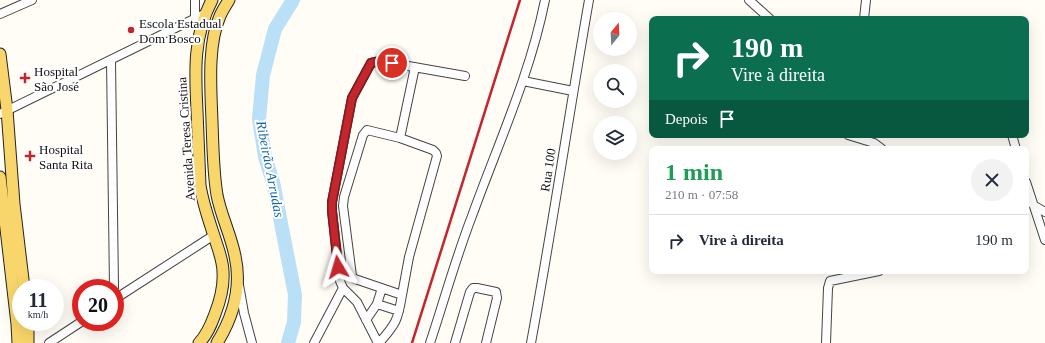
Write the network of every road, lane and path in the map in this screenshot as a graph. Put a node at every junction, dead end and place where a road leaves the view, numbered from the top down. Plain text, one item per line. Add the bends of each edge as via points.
1 (32, 0) edge
2 (195, 0) edge
3 (212, 0) edge
4 (229, 0) edge
5 (545, 0) edge
6 (589, 0) edge
7 (749, 0) edge
8 (866, 0) edge
9 (0, 14) edge
10 (200, 16) junction
11 (767, 16) edge
12 (864, 16) edge
13 (0, 54) edge
14 (111, 60) junction
15 (415, 67) junction
16 (465, 76) dead end
17 (523, 81) junction
18 (573, 91) junction
19 (3, 112) edge
20 (400, 138) junction
21 (858, 138) edge
22 (878, 146) edge
23 (0, 177) edge
24 (1029, 192) edge
25 (1033, 205) junction
26 (1, 207) edge
27 (1045, 212) edge
28 (214, 235) junction
29 (1045, 240) edge
30 (864, 274) edge
31 (23, 279) edge
32 (114, 279) edge
33 (238, 280) junction
34 (342, 288) junction
35 (382, 288) junction
36 (124, 293) edge
37 (402, 295) junction
38 (377, 304) junction
39 (399, 311) junction
40 (366, 320) junction
41 (72, 328) edge
42 (28, 331) edge
43 (18, 343) edge
44 (28, 343) edge
45 (49, 343) edge
46 (199, 343) edge
47 (216, 343) edge
48 (252, 343) edge
49 (314, 343) edge
50 (378, 343) edge
51 (430, 343) edge
52 (455, 343) edge
53 (486, 343) edge
54 (531, 343) edge
55 (826, 343) edge

1 - 9 street
2 - 10 street
3 - 10 main road, Avenida Teresa Cristina
4 - 33 main road, Avenida Teresa Cristina via 219,17 213,42 213,163 217,196 235,256
5 - 17 street via 540,27
6 - 18 street, Rua 100
7 - 11 street
8 - 12 street
10 - 14 street
10 - 28 main road, Avenida Teresa Cristina via 195,66 200,186
13 - 19 main road
14 - 19 street
14 - 32 street
15 - 16 street
15 - 20 street
15 - 34 street via 380,61 371,63 352,98 332,211
17 - 18 street
17 - 51 street via 471,217
18 - 54 street, Rua 100
19 - 31 main road
20 - 35 street via 367,130 363,135 344,197 353,278
20 - 37 street via 433,150 437,156 409,257
21 - 22 street
23 - 26 main road
24 - 25 street
25 - 27 street
25 - 29 street
26 - 43 main road
28 - 36 street
28 - 46 main road, Avenida Teresa Cristina via 223,280 211,326
30 - 55 street via 830,281
33 - 47 main road, Avenida Teresa Cristina via 229,321
33 - 48 street
34 - 40 street via 357,302
34 - 49 street
35 - 37 street
35 - 38 street
37 - 39 street
38 - 39 street
38 - 40 street
39 - 50 street via 393,327
40 - 50 street
41 - 45 street
42 - 44 main road
52 - 53 street via 473,288 497,294

